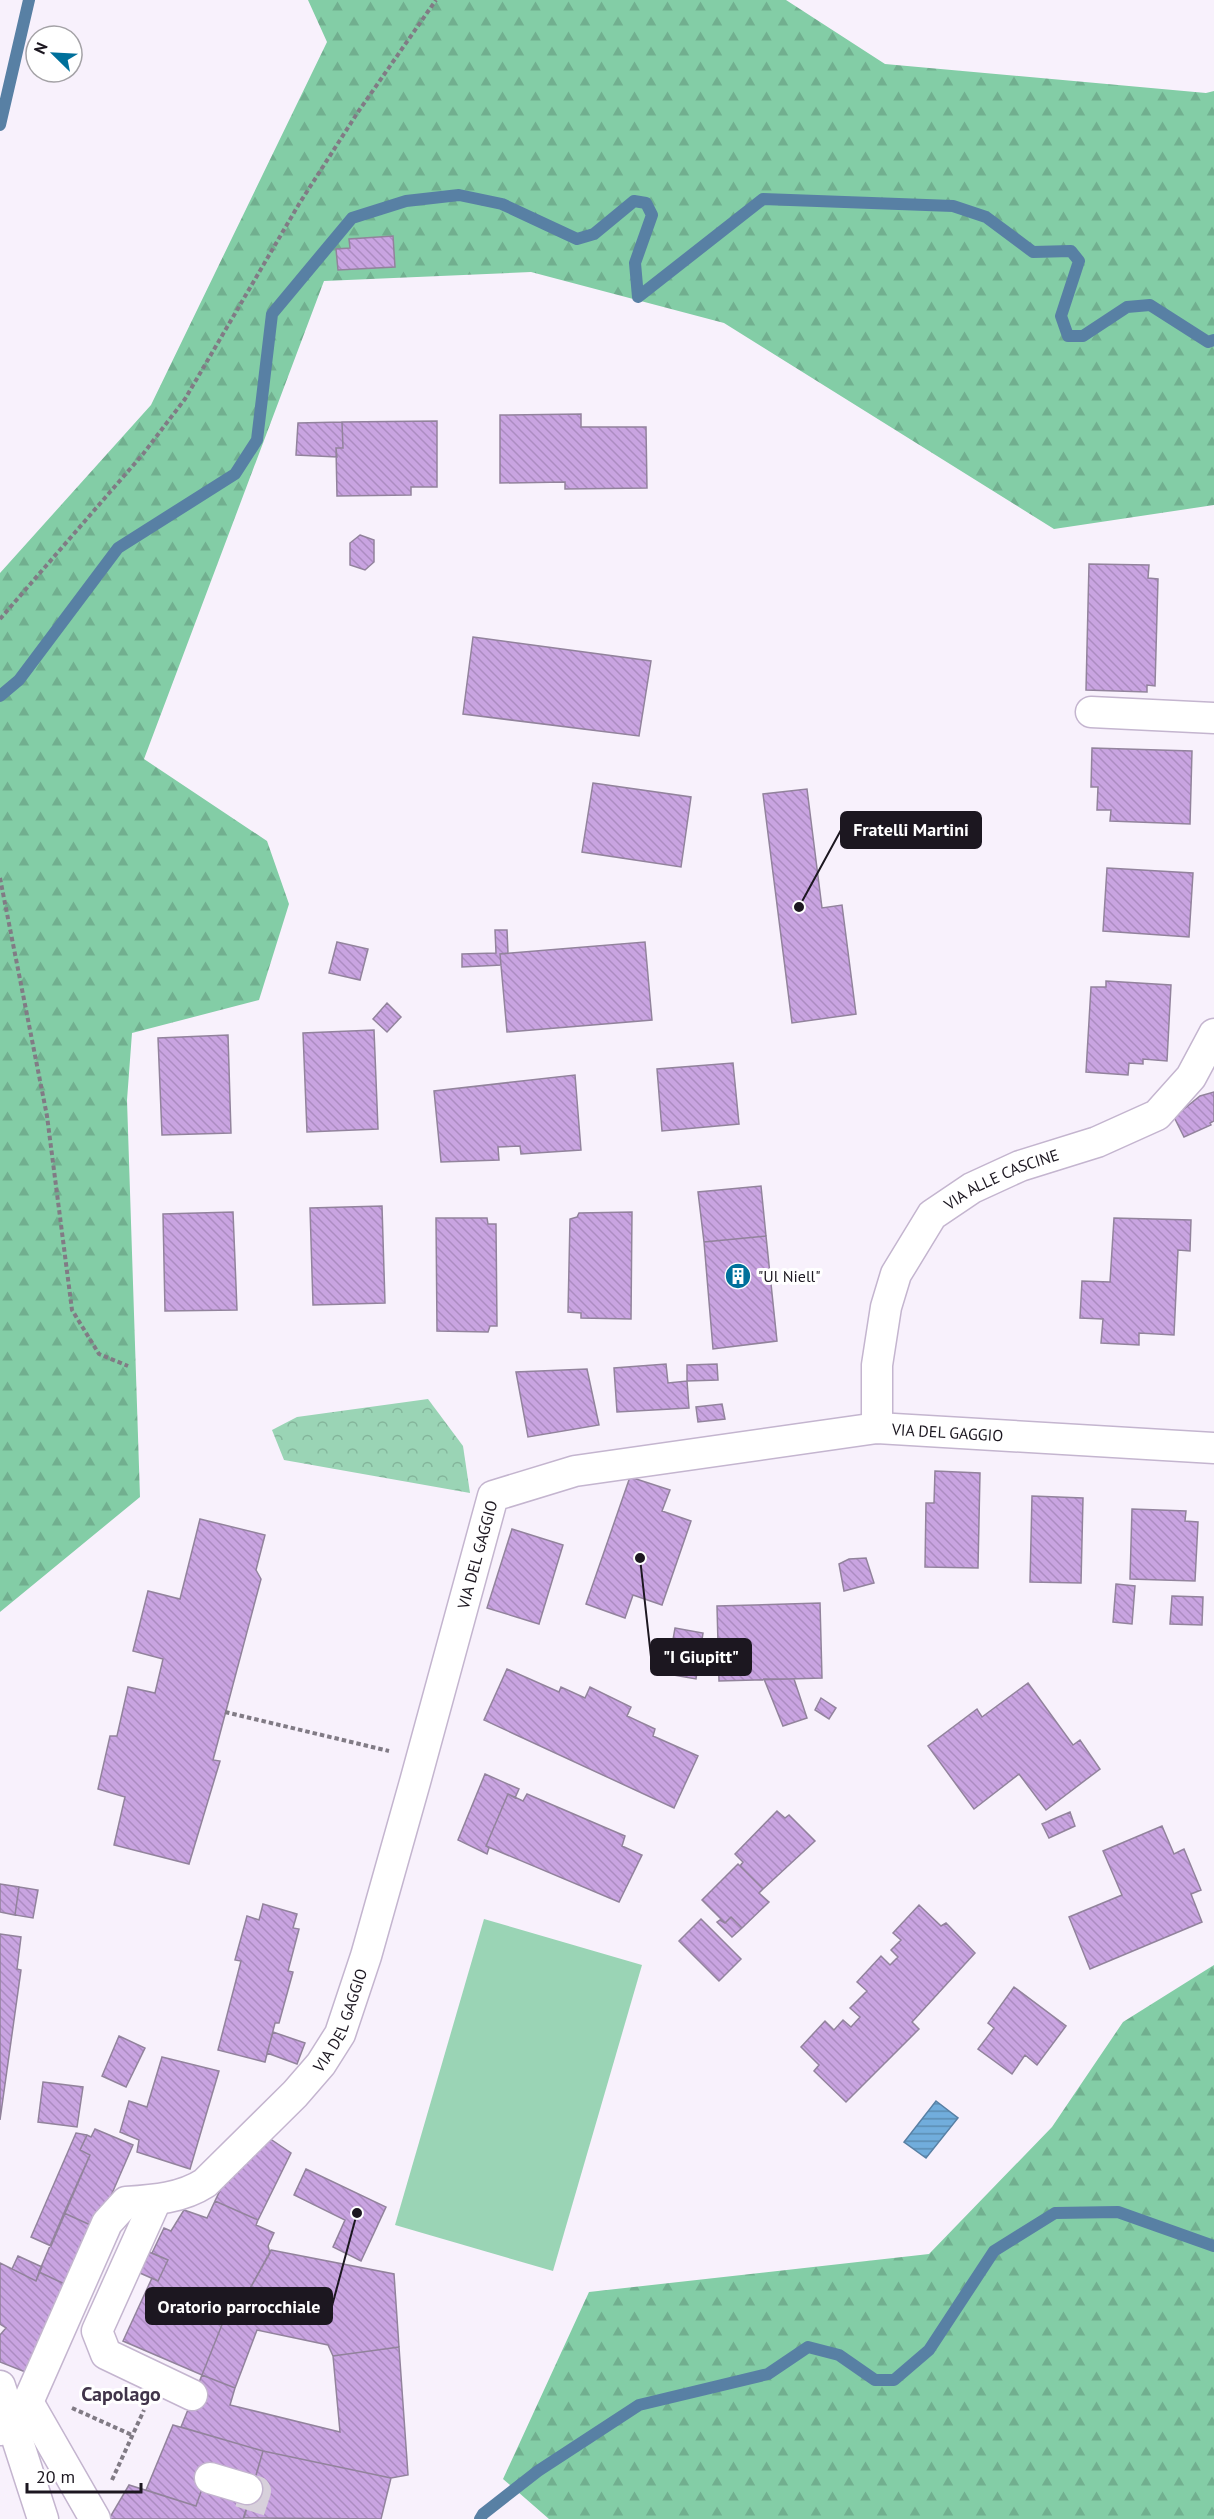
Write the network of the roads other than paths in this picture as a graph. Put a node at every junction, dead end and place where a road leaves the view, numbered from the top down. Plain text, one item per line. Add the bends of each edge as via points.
1 (1091, 712) dead end
2 (1214, 718) edge
3 (1214, 1034) edge
4 (877, 1428) junction
5 (1214, 1448) edge
6 (156, 2200) junction
7 (0, 2386) edge
8 (192, 2395) dead end
9 (18, 2409) edge
10 (210, 2478) dead end
11 (247, 2489) dead end
12 (43, 2519) edge
13 (95, 2519) edge

1 - 2 street
3 - 4 street, VIA ALLE CASCINE via 1191,1077 1157,1115 1097,1142 1020,1166 972,1188 932,1215 896,1274 886,1307 876,1365
4 - 5 street, VIA DEL GAGGIO
4 - 6 street, VIA DEL GAGGIO via 574,1471 493,1496 366,1956 340,2034 295,2094 205,2183 192,2192
6 - 8 street via 97,2331 106,2354
6 - 9 street via 126,2202 107,2223
7 - 9 street
9 - 12 street
9 - 13 street
10 - 11 street

